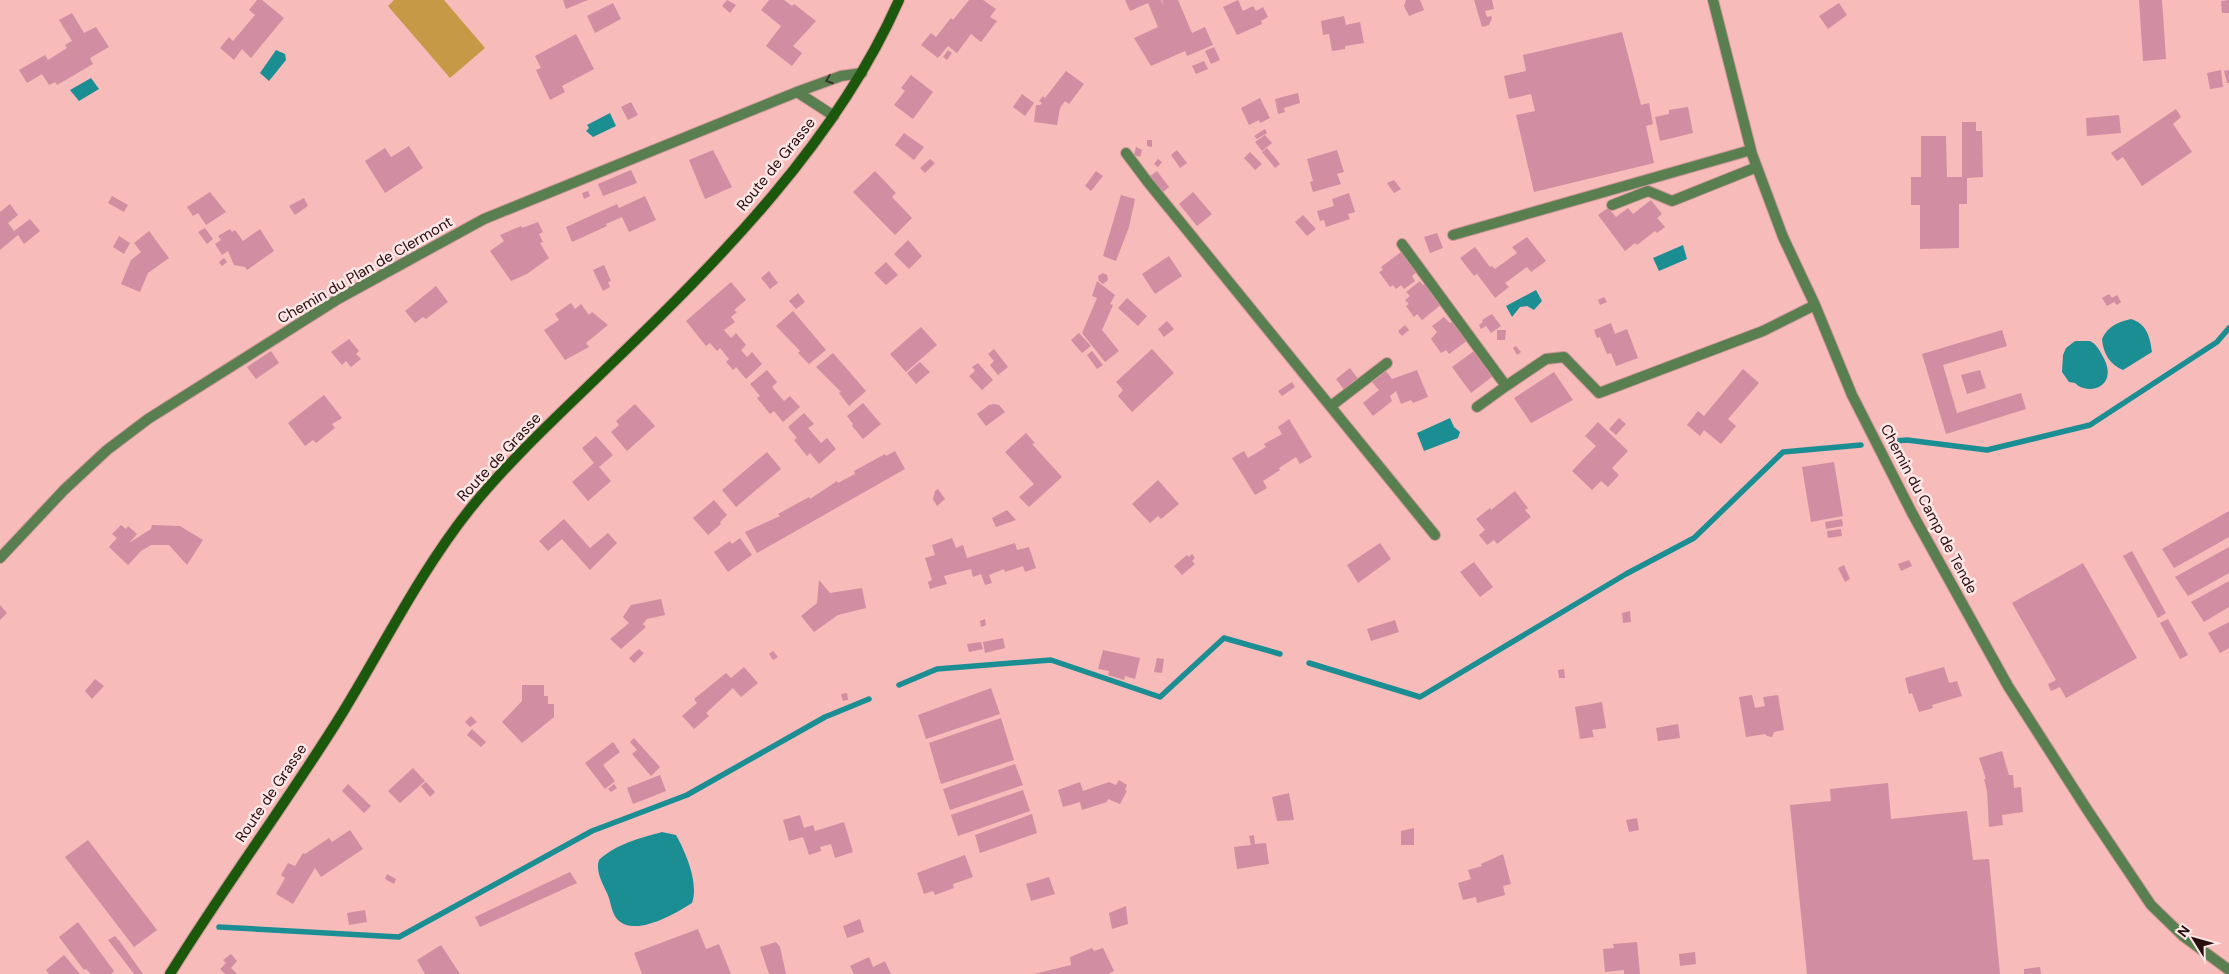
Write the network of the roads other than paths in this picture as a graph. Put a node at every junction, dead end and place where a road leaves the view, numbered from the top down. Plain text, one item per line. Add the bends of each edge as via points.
1 (899, 0) edge
2 (1713, 0) edge
3 (862, 73) junction
4 (797, 92) junction
5 (834, 116) junction
6 (1751, 150) junction
7 (1126, 152) dead end
8 (1757, 167) junction
9 (1612, 205) dead end
10 (1453, 235) dead end
11 (1402, 244) dead end
12 (1815, 305) junction
13 (1387, 363) dead end
14 (1506, 386) junction
15 (1331, 406) junction
16 (1477, 407) dead end
17 (1436, 535) dead end
18 (0, 558) edge
19 (2227, 971) edge
20 (170, 974) edge

1 - 3 street, Route de Grasse
2 - 6 street, Chemin du Camp de Tende
3 -> 4 street, Chemin du Plan de Clermont via 841,76
3 - 5 street, Route de Grasse
4 - 5 street
4 - 18 street, Chemin du Plan de Clermont via 484,219 338,299 148,419 107,450
5 - 20 street, Route de Grasse via 781,184 722,250 635,342 513,461 469,510 436,557 341,715
6 - 8 street, Chemin du Camp de Tende
6 - 10 street
7 - 15 street
8 - 9 street via 1672,201 1648,191
8 - 12 street, Chemin du Camp de Tende via 1783,238
11 - 14 street
12 - 14 street via 1763,331 1598,393 1564,357 1546,359
12 - 19 street, Chemin du Camp de Tende via 1856,403 1912,513 2008,686 2151,905
13 - 15 street
14 - 16 street
15 - 17 street

